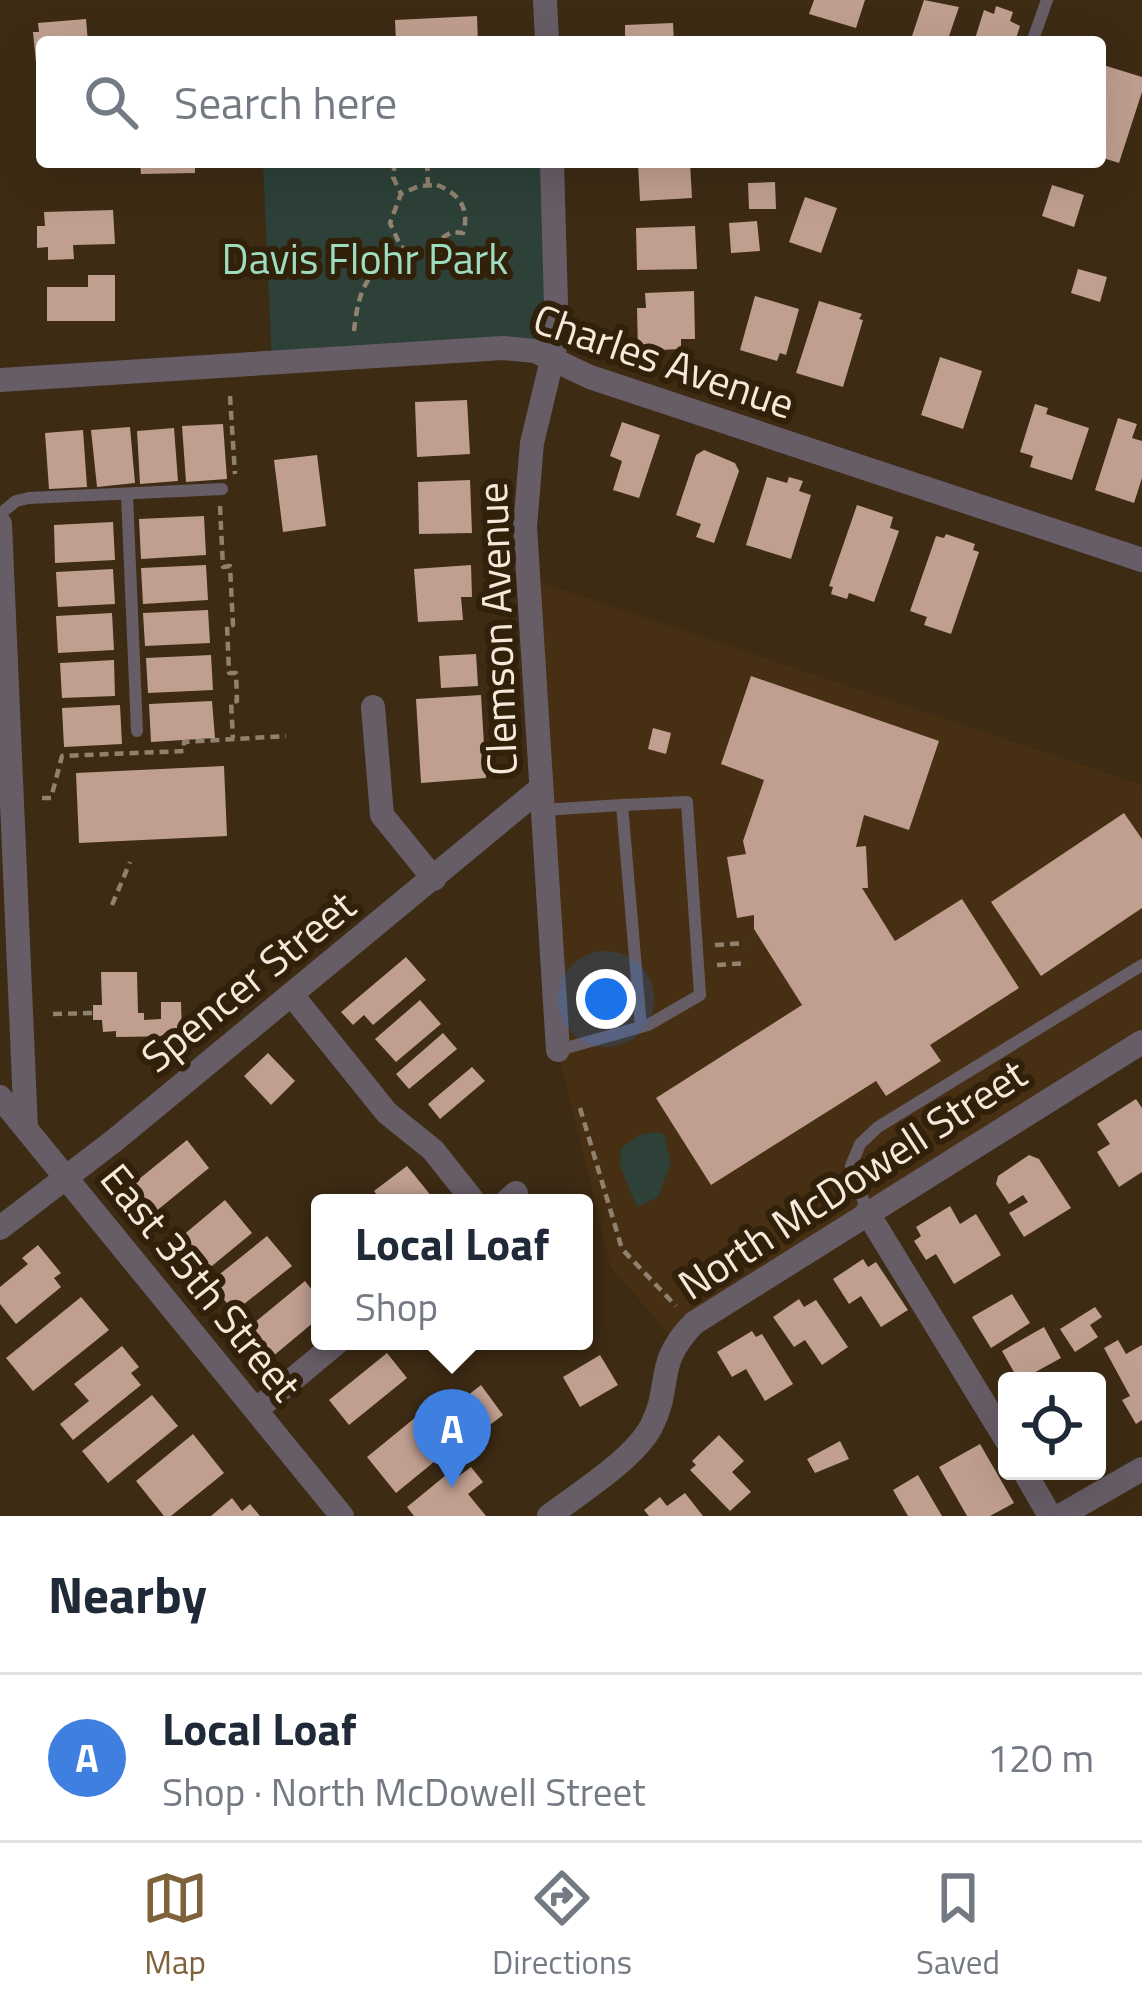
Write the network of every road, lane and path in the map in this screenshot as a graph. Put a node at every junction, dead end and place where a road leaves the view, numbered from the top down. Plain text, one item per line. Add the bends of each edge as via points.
1 (545, 0) edge
2 (1047, 0) edge
3 (547, 36) edge
4 (1034, 36) edge
5 (394, 168) edge
6 (427, 168) edge
7 (552, 168) edge
8 (428, 186) junction
9 (401, 194) junction
10 (401, 247) junction
11 (353, 336) dead end
12 (554, 358) junction
13 (0, 380) edge
14 (230, 396) dead end
15 (225, 484) joint
16 (127, 495) junction
17 (230, 505) dead end
18 (0, 514) edge
19 (0, 524) edge
20 (1142, 560) edge
21 (373, 707) dead end
22 (137, 731) dead end
23 (286, 736) dead end
24 (233, 738) junction
25 (42, 798) dead end
26 (542, 799) junction
27 (622, 805) junction
28 (130, 862) dead end
29 (434, 879) junction
30 (112, 905) dead end
31 (745, 944) dead end
32 (697, 946) junction
33 (747, 963) dead end
34 (1142, 964) edge
35 (698, 966) junction
36 (292, 995) junction
37 (93, 1013) dead end
38 (53, 1014) dead end
39 (641, 1027) junction
40 (1142, 1042) edge
41 (558, 1050) joint
42 (0, 1097) edge
43 (580, 1108) dead end
44 (26, 1129) junction
45 (65, 1178) junction
46 (468, 1194) edge
47 (868, 1212) junction
48 (0, 1228) edge
49 (684, 1314) dead end
50 (328, 1350) edge
51 (256, 1410) junction
52 (998, 1426) edge
53 (1142, 1468) edge
54 (1029, 1480) edge
55 (342, 1516) edge
56 (549, 1516) edge
57 (1050, 1516) edge
58 (1060, 1516) edge

1 - 3 street
2 - 4 lane
5 - 9 path
6 - 8 path
7 - 12 street, Clemson Avenue
8 - 9 path
8 - 10 path via 463,203 463,233 442,238 436,257
9 - 10 path via 390,223
10 - 11 path via 369,274
12 - 13 street, Charles Avenue via 503,347
12 - 20 street, Charles Avenue via 590,377
12 - 26 street, Clemson Avenue via 526,499
14 - 15 path via 235,478
15 - 16 lane
16 - 18 lane via 29,498
16 - 22 lane
17 - 24 path via 220,506 236,673
19 - 44 street
21 - 29 street via 382,815
23 - 24 path
24 - 25 path via 184,742 184,751 62,756 51,798
26 - 27 lane
26 - 29 street, Spencer Street
26 - 41 street, Clemson Avenue
27 - 32 lane via 688,802
27 - 39 lane
28 - 30 path
29 - 36 street, Spencer Street
31 - 32 path
32 - 35 lane
33 - 35 path
34 - 47 lane via 878,1127 850,1166
35 - 39 lane via 700,995
36 - 45 street, Spencer Street
36 - 46 street via 387,1113 433,1150
37 - 38 path
39 - 41 lane
40 - 47 street, North McDowell Street
42 - 44 street, East 35th Street
43 - 49 path via 622,1249
44 - 45 street, East 35th Street
45 - 48 street, Spencer Street
45 - 51 street, East 35th Street
47 - 52 street
47 - 56 street, North McDowell Street via 694,1323 670,1352 656,1414 640,1443
50 - 51 street
51 - 55 street, East 35th Street
53 - 58 street
54 - 57 street

